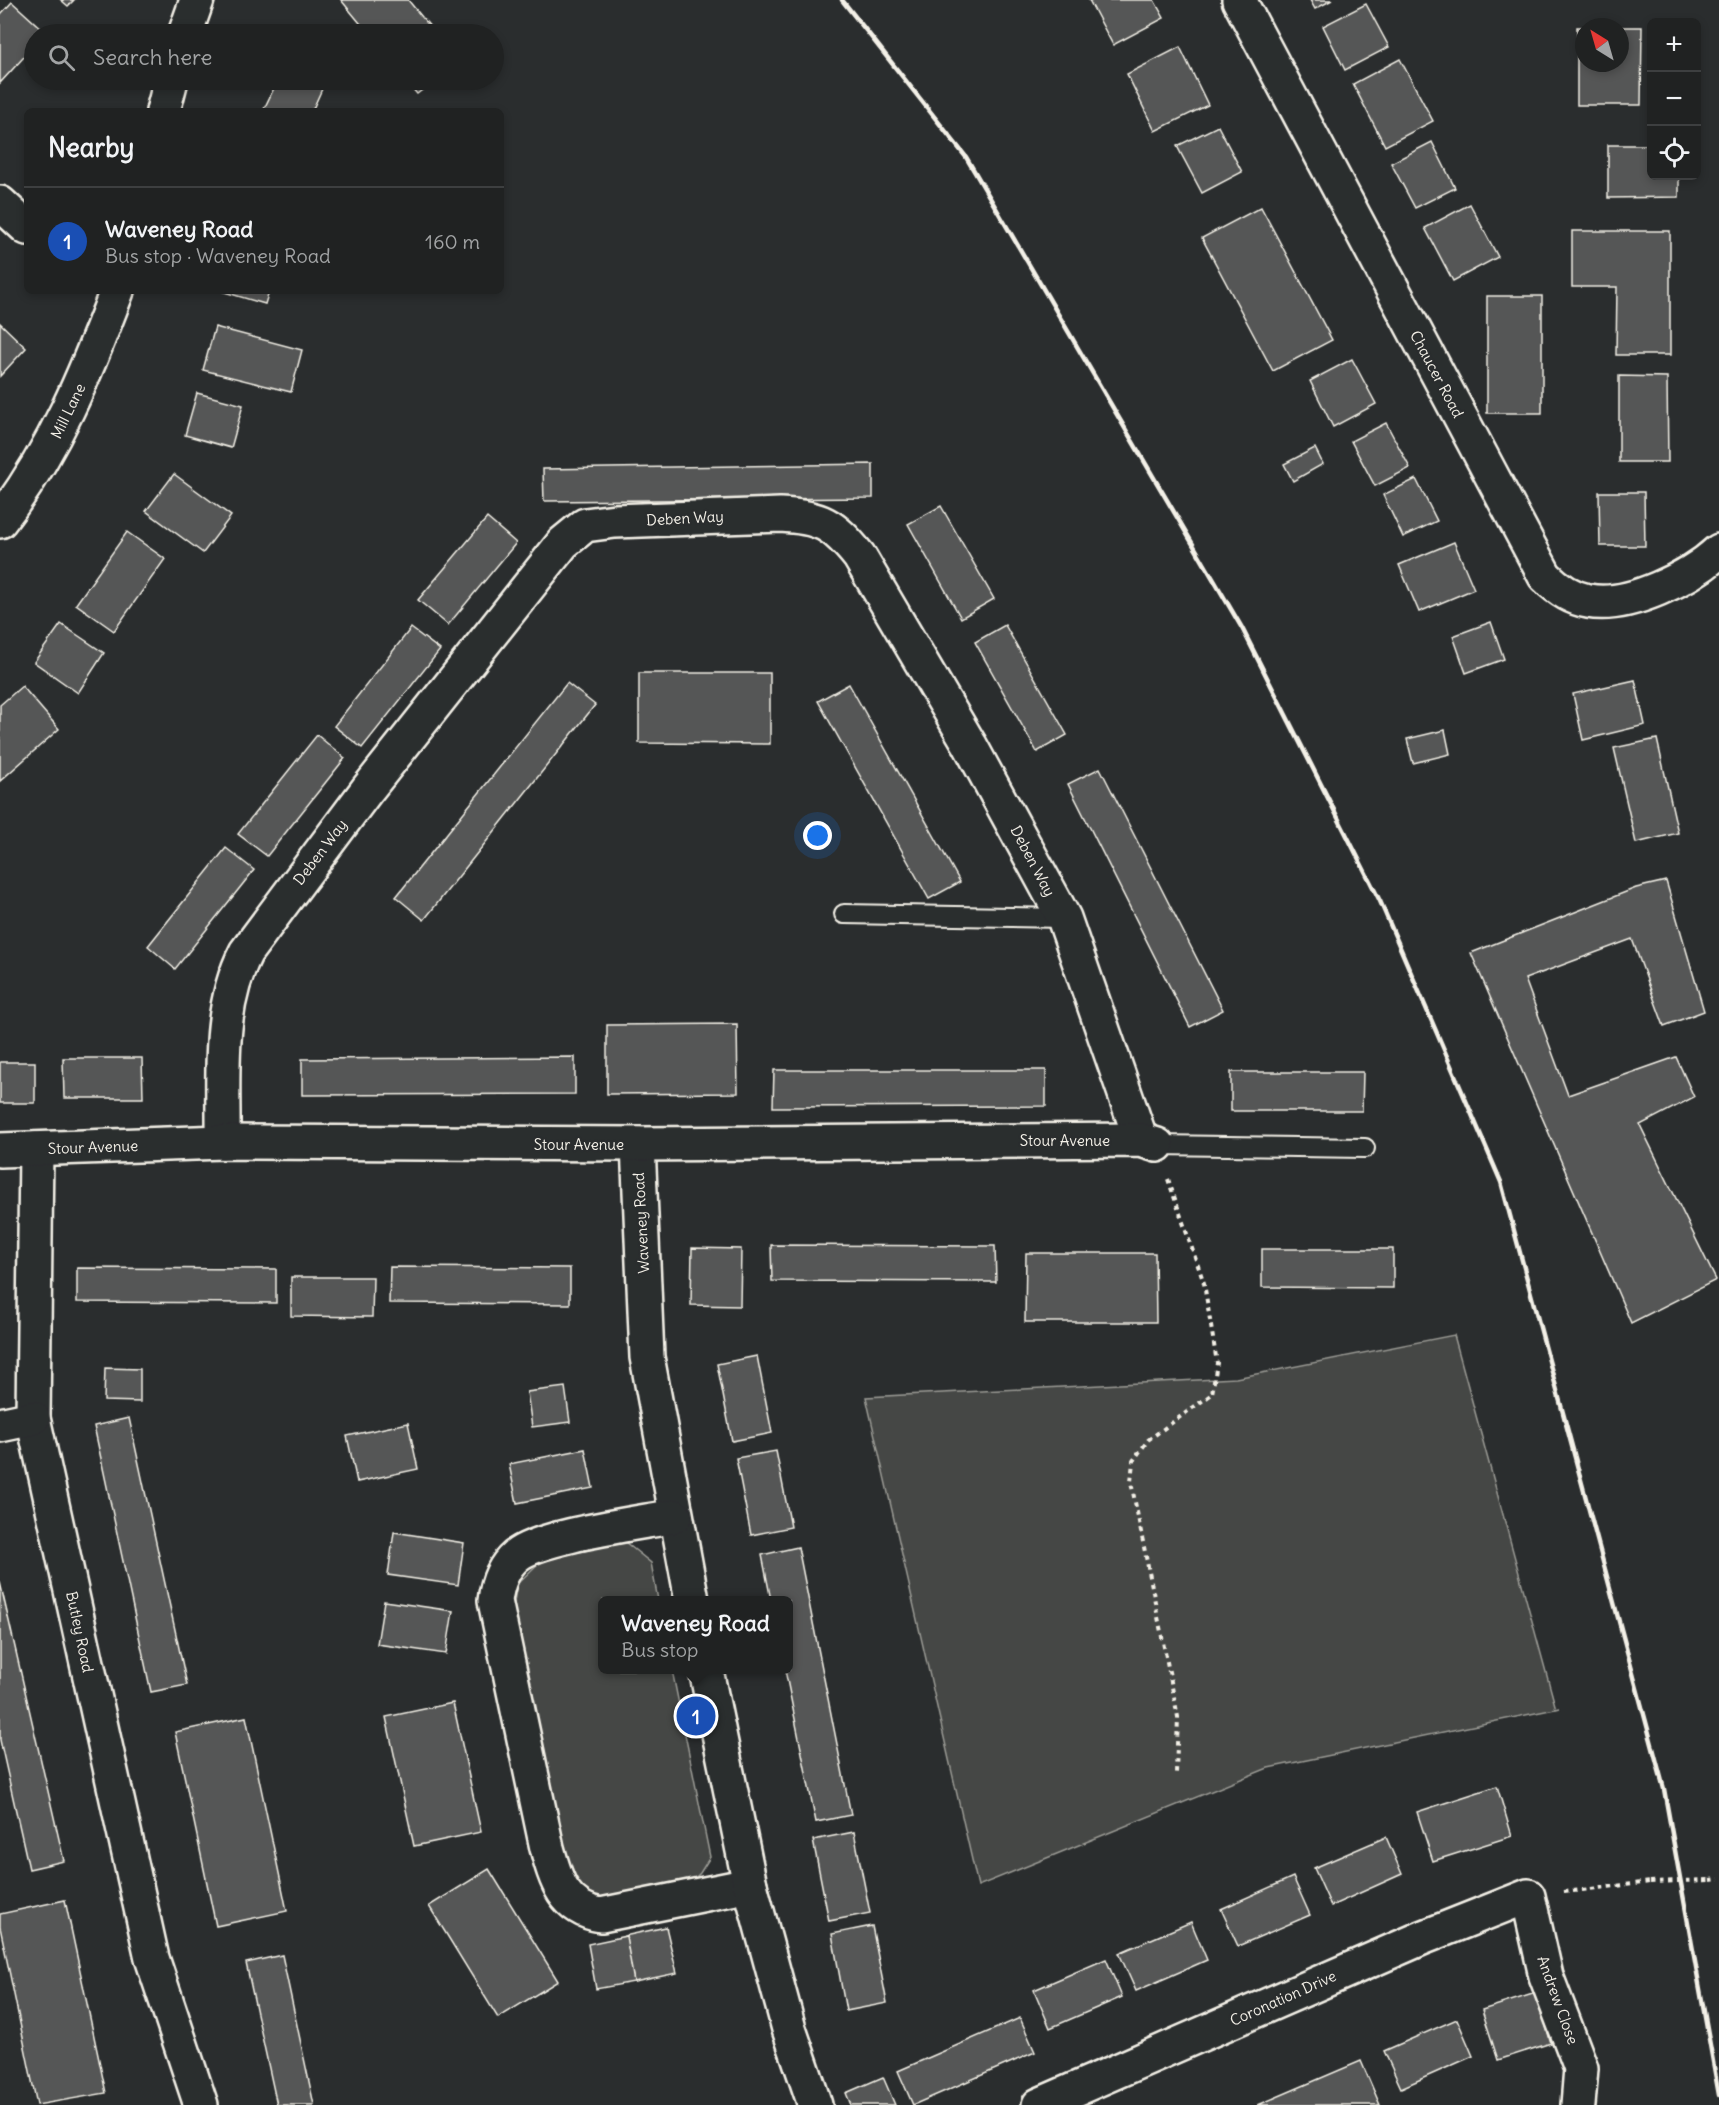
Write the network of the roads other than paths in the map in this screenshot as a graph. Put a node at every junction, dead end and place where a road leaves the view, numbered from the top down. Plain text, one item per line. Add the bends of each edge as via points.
1 (197, 0) edge
2 (1239, 0) edge
3 (189, 24) edge
4 (168, 90) edge
5 (164, 108) edge
6 (0, 203) edge
7 (24, 225) edge
8 (116, 294) edge
9 (0, 521) edge
10 (1719, 551) edge
11 (844, 914) dead end
12 (1064, 918) junction
13 (223, 1142) junction
14 (1149, 1142) junction
15 (638, 1144) junction
16 (1365, 1148) dead end
17 (36, 1149) junction
18 (0, 1150) edge
19 (33, 1418) junction
20 (0, 1425) edge
21 (675, 1516) junction
22 (691, 1596) edge
23 (707, 1674) edge
24 (750, 1885) junction
25 (1528, 1896) joint
26 (201, 2105) edge
27 (815, 2105) edge
28 (1039, 2105) edge
29 (1578, 2105) edge

1 - 3 street
2 - 10 street, Chaucer Road via 1545,576 1559,590 1589,602 1605,602 1643,594 1695,570
4 - 5 street
6 - 7 street
8 - 9 street, Mill Lane via 68,412 32,477
11 - 12 lane
12 - 13 street, Deben Way via 964,736 859,556 838,530 801,516 780,514 585,525 563,543 518,598 246,952 234,980 227,1016
12 - 14 street, Deben Way
13 - 15 street, Stour Avenue
13 - 17 street, Stour Avenue
14 - 15 street, Stour Avenue
14 - 16 lane
15 - 21 street, Waveney Road via 647,1357
17 - 18 street, Stour Avenue
17 - 19 street, Butley Road
19 - 20 street
19 - 26 street, Butley Road via 152,1958
21 - 22 street, Waveney Road
21 - 24 street via 527,1548 502,1574 495,1601 547,1848 565,1896 581,1909 602,1915
23 - 24 street
24 - 27 street via 789,2029
25 - 28 street, Coronation Drive via 1412,1942
25 - 29 street, Andrew Close via 1546,1976 1579,2060

